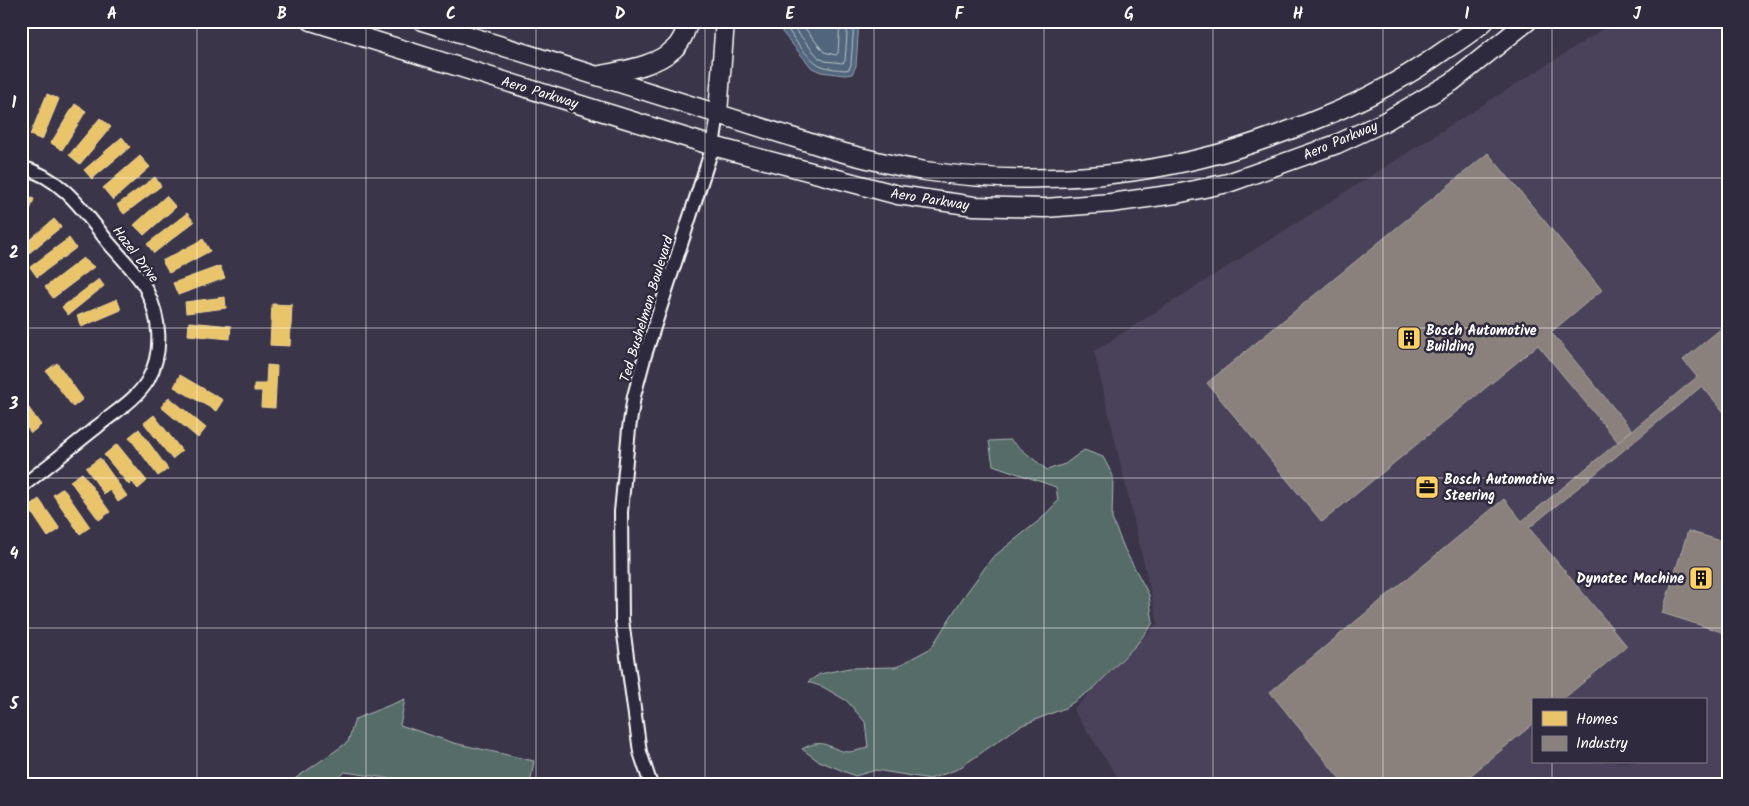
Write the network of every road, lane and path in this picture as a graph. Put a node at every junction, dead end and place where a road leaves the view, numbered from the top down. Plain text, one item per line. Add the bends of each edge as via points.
1 (312, 21) edge
2 (422, 21) edge
3 (690, 21) edge
4 (726, 21) edge
5 (1485, 21) edge
6 (1528, 21) edge
7 (596, 76) junction
8 (718, 113) junction
9 (713, 146) junction
10 (21, 167) edge
11 (21, 487) edge
12 (652, 785) edge

1 - 9 main road, Aero Parkway
2 - 7 main road, Aero Parkway
3 - 7 main road via 675,48 663,56 647,65
4 - 8 main road
5 - 8 main road, Aero Parkway via 1383,90 1283,134 1202,159 1122,172 1077,177 1002,178 925,171 833,150
6 - 9 main road, Aero Parkway via 1452,82 1384,122 1337,144 1228,183 1176,194 1045,208 974,206 898,195
7 - 8 main road, Aero Parkway
8 - 9 street, Ted Bushelman Boulevard
9 - 12 street, Ted Bushelman Boulevard via 634,396 621,512 622,620 640,752
10 - 11 street, Hazel Drive via 54,181 74,199 145,288 157,314 159,340 148,380 129,401

